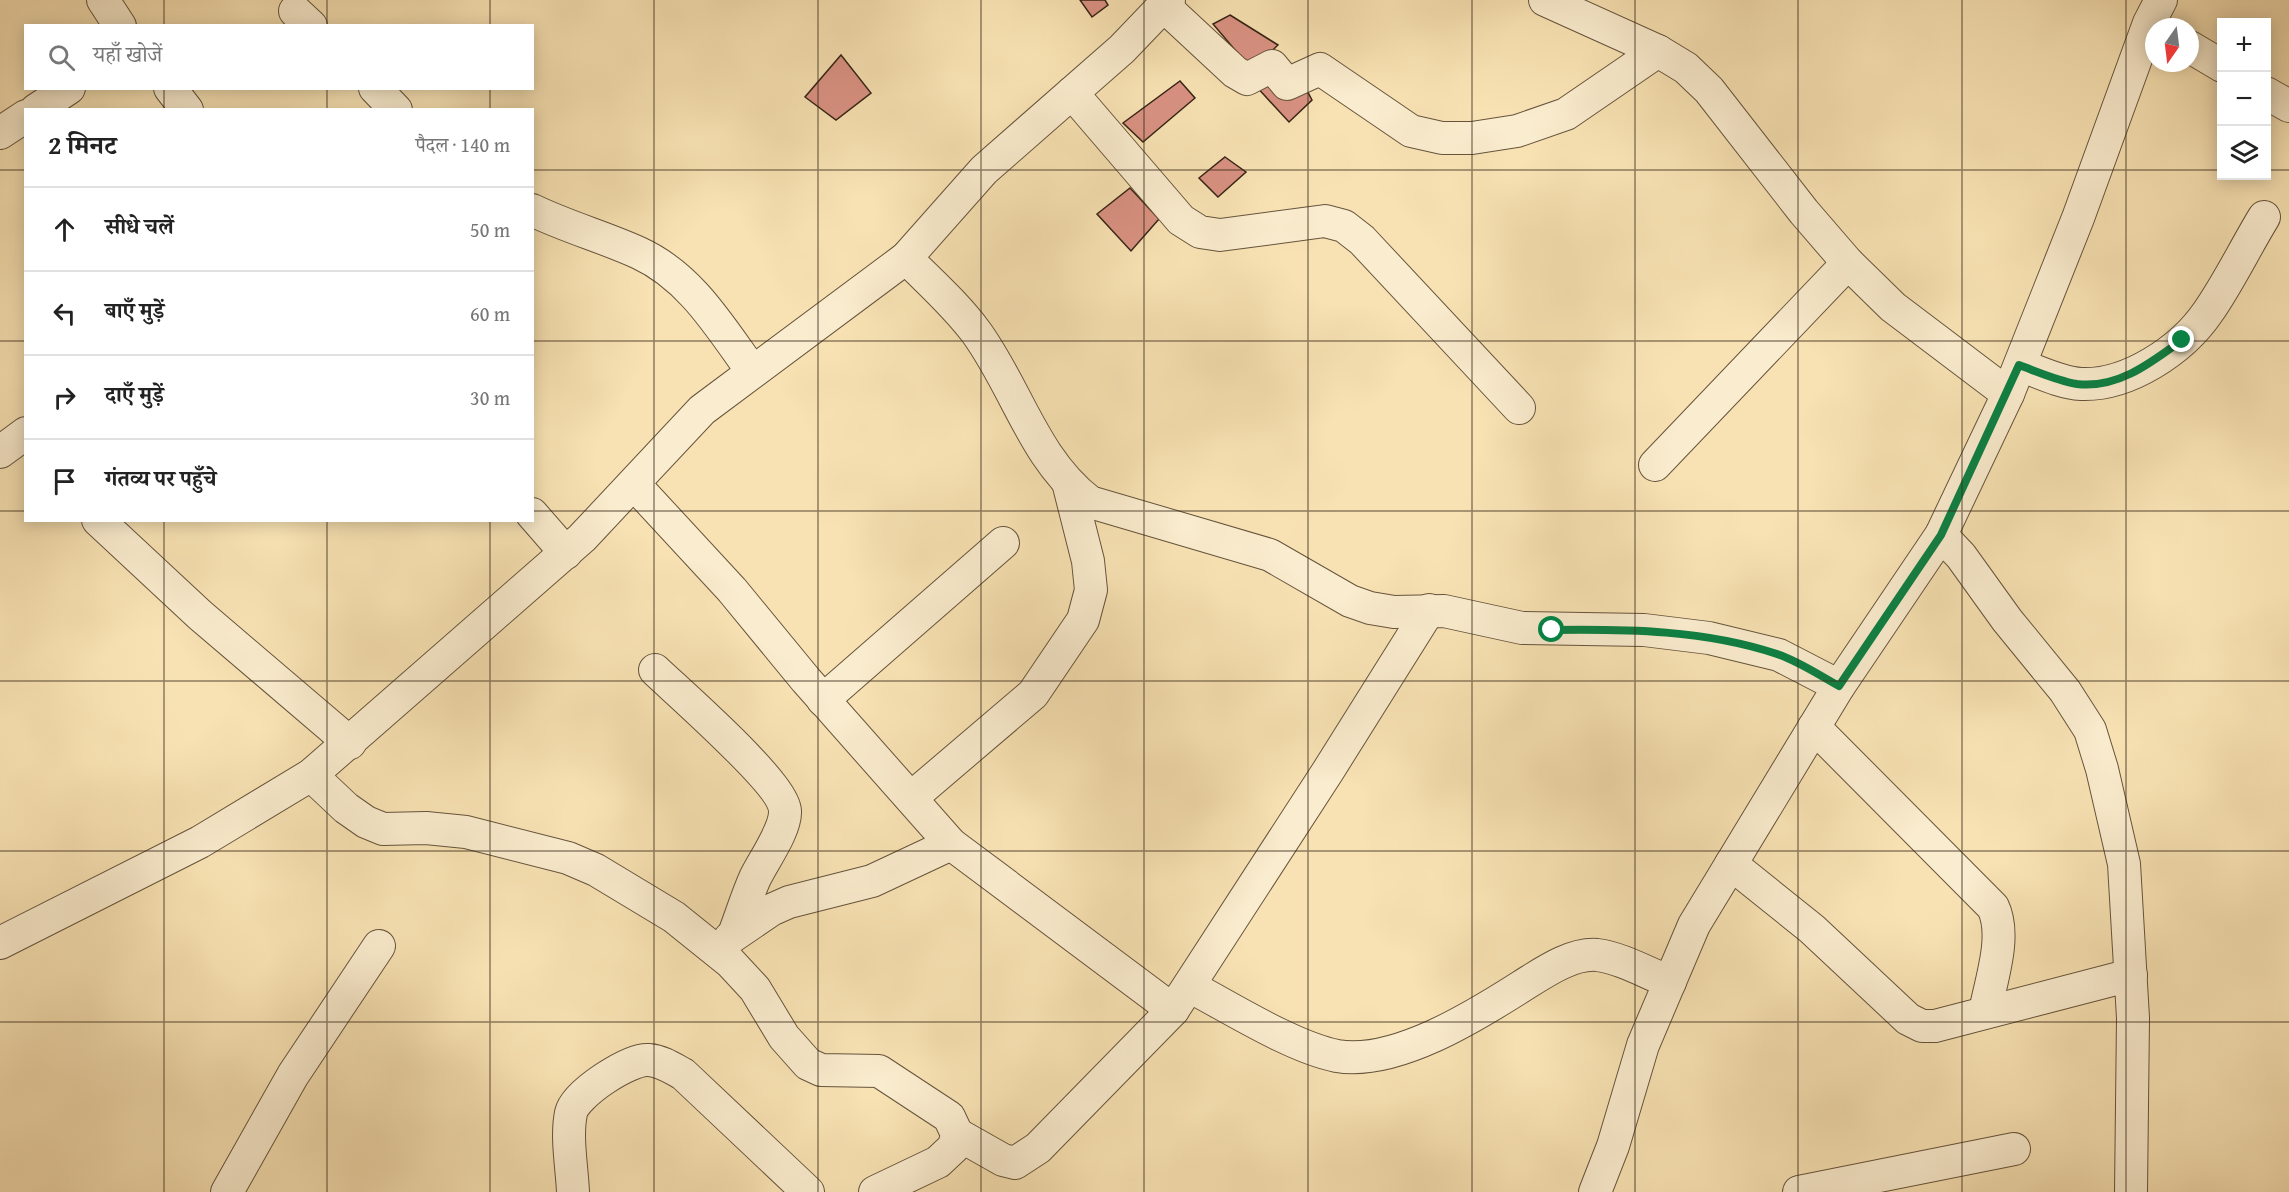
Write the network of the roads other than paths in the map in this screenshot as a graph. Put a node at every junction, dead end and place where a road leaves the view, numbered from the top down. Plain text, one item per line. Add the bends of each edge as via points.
1 (103, 0) edge
2 (1545, 0) edge
3 (1166, 3) edge
4 (2156, 17) edge
5 (119, 24) edge
6 (1658, 51) junction
7 (2199, 52) edge
8 (2217, 63) edge
9 (66, 90) edge
10 (172, 90) edge
11 (377, 90) edge
12 (1072, 93) junction
13 (2271, 96) edge
14 (2289, 106) edge
15 (39, 108) edge
16 (186, 108) edge
17 (394, 108) edge
18 (24, 117) edge
19 (0, 133) edge
20 (534, 211) edge
21 (2264, 217) dead end
22 (906, 258) junction
23 (1848, 263) junction
24 (752, 371) junction
25 (2014, 380) junction
26 (1519, 408) dead end
27 (1655, 465) dead end
28 (633, 484) junction
29 (1069, 486) junction
30 (534, 516) edge
31 (100, 522) edge
32 (1941, 535) junction
33 (1003, 543) dead end
34 (566, 553) junction
35 (1429, 610) junction
36 (655, 670) dead end
37 (1839, 686) junction
38 (823, 700) junction
39 (1814, 727) junction
40 (350, 742) junction
41 (311, 776) junction
42 (911, 798) junction
43 (951, 844) junction
44 (1731, 864) junction
45 (724, 941) junction
46 (0, 943) edge
47 (380, 946) dead end
48 (2131, 975) junction
49 (1670, 982) junction
50 (1181, 998) junction
51 (1985, 1012) junction
52 (957, 1134) junction
53 (2014, 1149) dead end
54 (227, 1192) edge
55 (573, 1192) edge
56 (808, 1192) edge
57 (874, 1192) edge
58 (1595, 1192) edge
59 (1799, 1192) edge
60 (2131, 1192) edge

1 - 5 street
2 - 6 street
3 - 6 street via 1246,79 1272,66 1287,84 1320,69 1411,131 1442,138 1517,131 1566,114
3 - 12 street
4 - 25 street
6 - 23 street via 1686,68 1709,90
7 - 8 street
9 - 15 street
10 - 16 street
11 - 17 street
12 - 22 street via 984,170
12 - 26 street via 1182,220 1200,232 1220,235 1325,221 1344,226 1362,240
13 - 14 street
18 - 19 street
20 - 24 street via 640,254 677,278 700,299
21 - 25 street via 2207,313 2182,340 2157,358 2121,379 2101,384
22 - 24 street
22 - 29 street via 976,333 1049,462
23 - 25 street via 1893,307
23 - 27 street
24 - 28 street via 702,410
25 - 32 street
28 - 34 street
28 - 38 street via 732,590
29 - 35 street via 1090,502 1270,555 1350,601 1370,608 1394,612
29 - 42 street via 1088,561 1090,590 1083,620 1033,694
30 - 34 street
31 - 40 street via 200,615
32 - 37 street
32 - 48 street via 2065,691 2090,730 2124,864
33 - 38 street
34 - 40 street
35 - 37 street via 1522,628 1644,630 1726,642 1779,654
35 - 50 street
36 - 45 street via 756,768 777,791 785,810 782,827
37 - 39 street
38 - 42 street
39 - 44 street
39 - 51 street via 1993,907 1999,918 1999,935
40 - 41 street
41 - 45 street via 346,808 383,829 466,832 568,858
41 - 46 street via 200,842
42 - 43 street
43 - 45 street via 872,881 789,902
43 - 50 street
44 - 49 street via 1694,926
44 - 51 street via 1812,929 1908,1019 1922,1026 1935,1026
45 - 52 street via 784,1037 808,1064 822,1070 879,1071 949,1117
47 - 54 street via 293,1075
48 - 51 street
48 - 60 street
49 - 50 street via 1596,955 1578,957 1459,1025 1387,1051 1355,1057 1319,1050
49 - 58 street via 1643,1045
50 - 52 street via 1038,1148 1015,1163
52 - 57 street via 954,1147 938,1162
53 - 59 street
55 - 56 street via 571,1113 577,1100 623,1068 646,1059 683,1074

